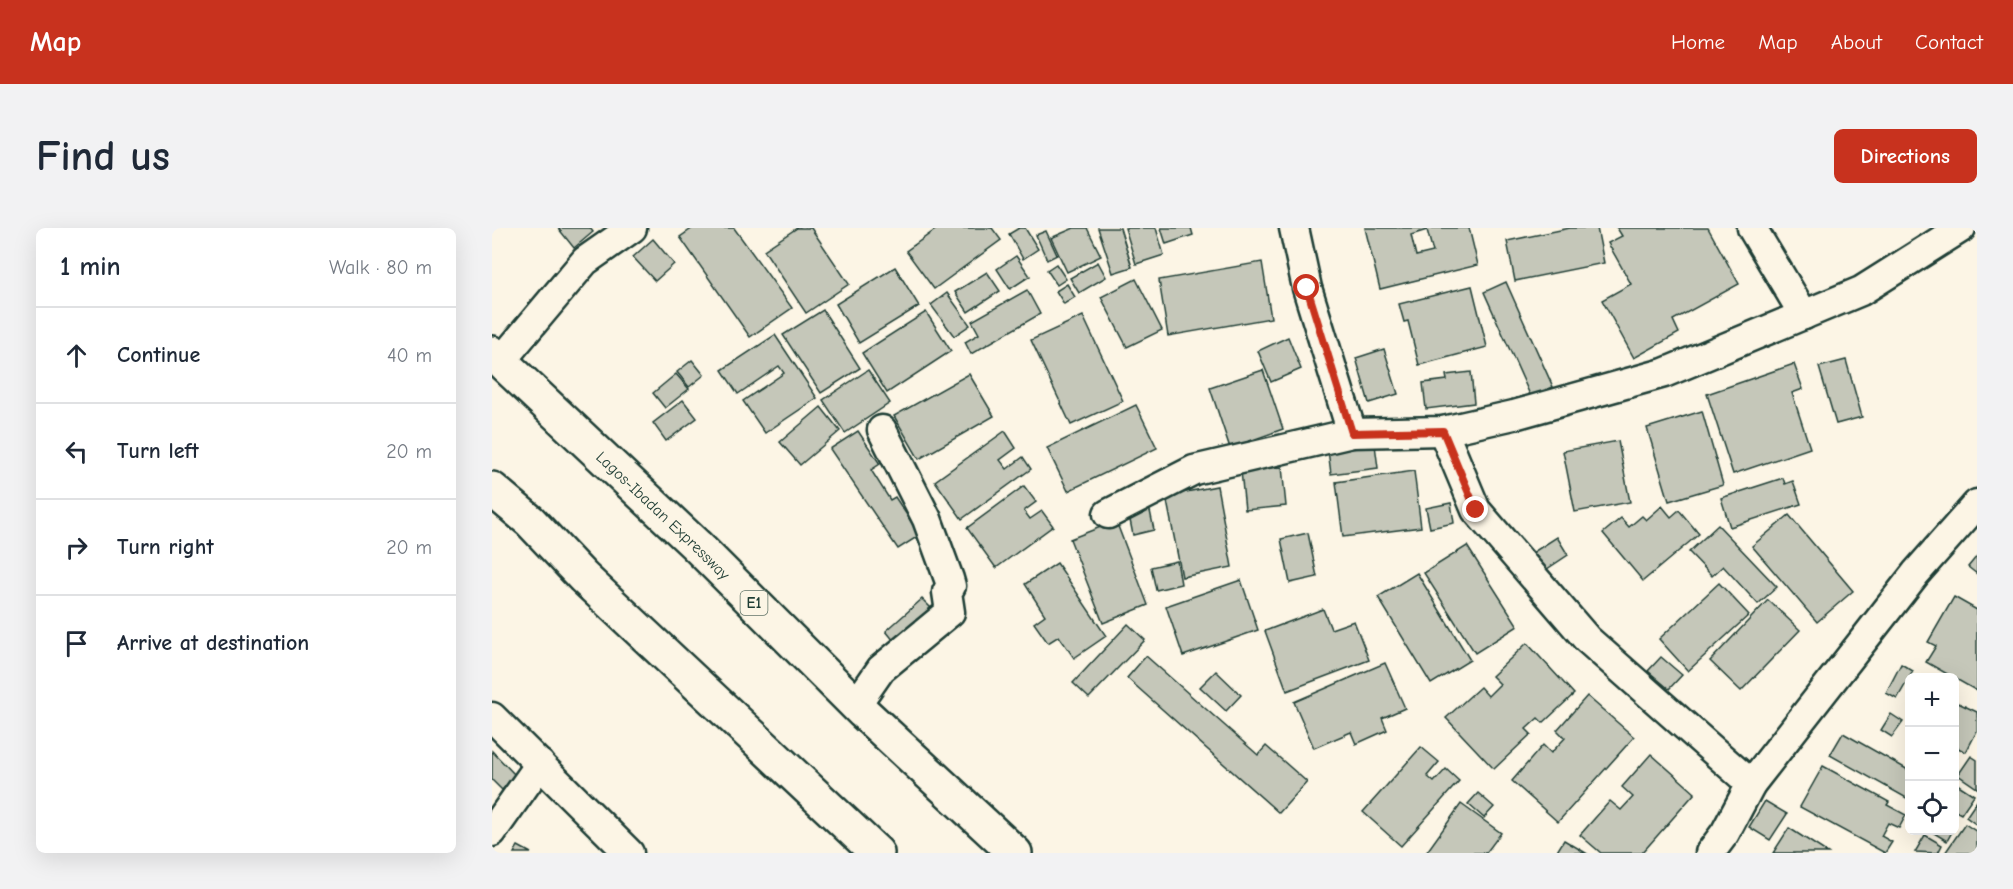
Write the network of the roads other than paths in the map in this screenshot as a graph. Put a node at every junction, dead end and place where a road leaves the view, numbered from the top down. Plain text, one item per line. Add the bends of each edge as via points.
1 (632, 228) edge
2 (1294, 228) edge
3 (1752, 228) edge
4 (1961, 228) edge
5 (1804, 315) junction
6 (497, 357) edge
7 (882, 430) dead end
8 (1443, 431) junction
9 (1352, 433) junction
10 (492, 489) edge
11 (1977, 504) edge
12 (1108, 514) dead end
13 (856, 705) junction
14 (492, 717) edge
15 (540, 764) junction
16 (1751, 784) junction
17 (492, 832) edge
18 (629, 853) edge
19 (877, 853) edge
20 (1015, 853) edge
21 (1710, 853) edge

1 - 6 street via 585,261
2 - 9 street via 1307,288
3 - 5 street
4 - 5 street via 1861,291
5 - 8 street via 1664,373
6 - 13 highway, Lagos-Ibadan Expressway / E1 via 696,545
7 - 13 street via 927,519 951,586 947,592 950,612 881,669
8 - 9 street
8 - 16 street via 1476,510 1587,639
9 - 12 street via 1194,470
10 - 19 highway
11 - 16 street via 1917,573
13 - 20 highway, Lagos-Ibadan Expressway / E1
14 - 15 street
15 - 17 street
15 - 18 street
16 - 21 street

